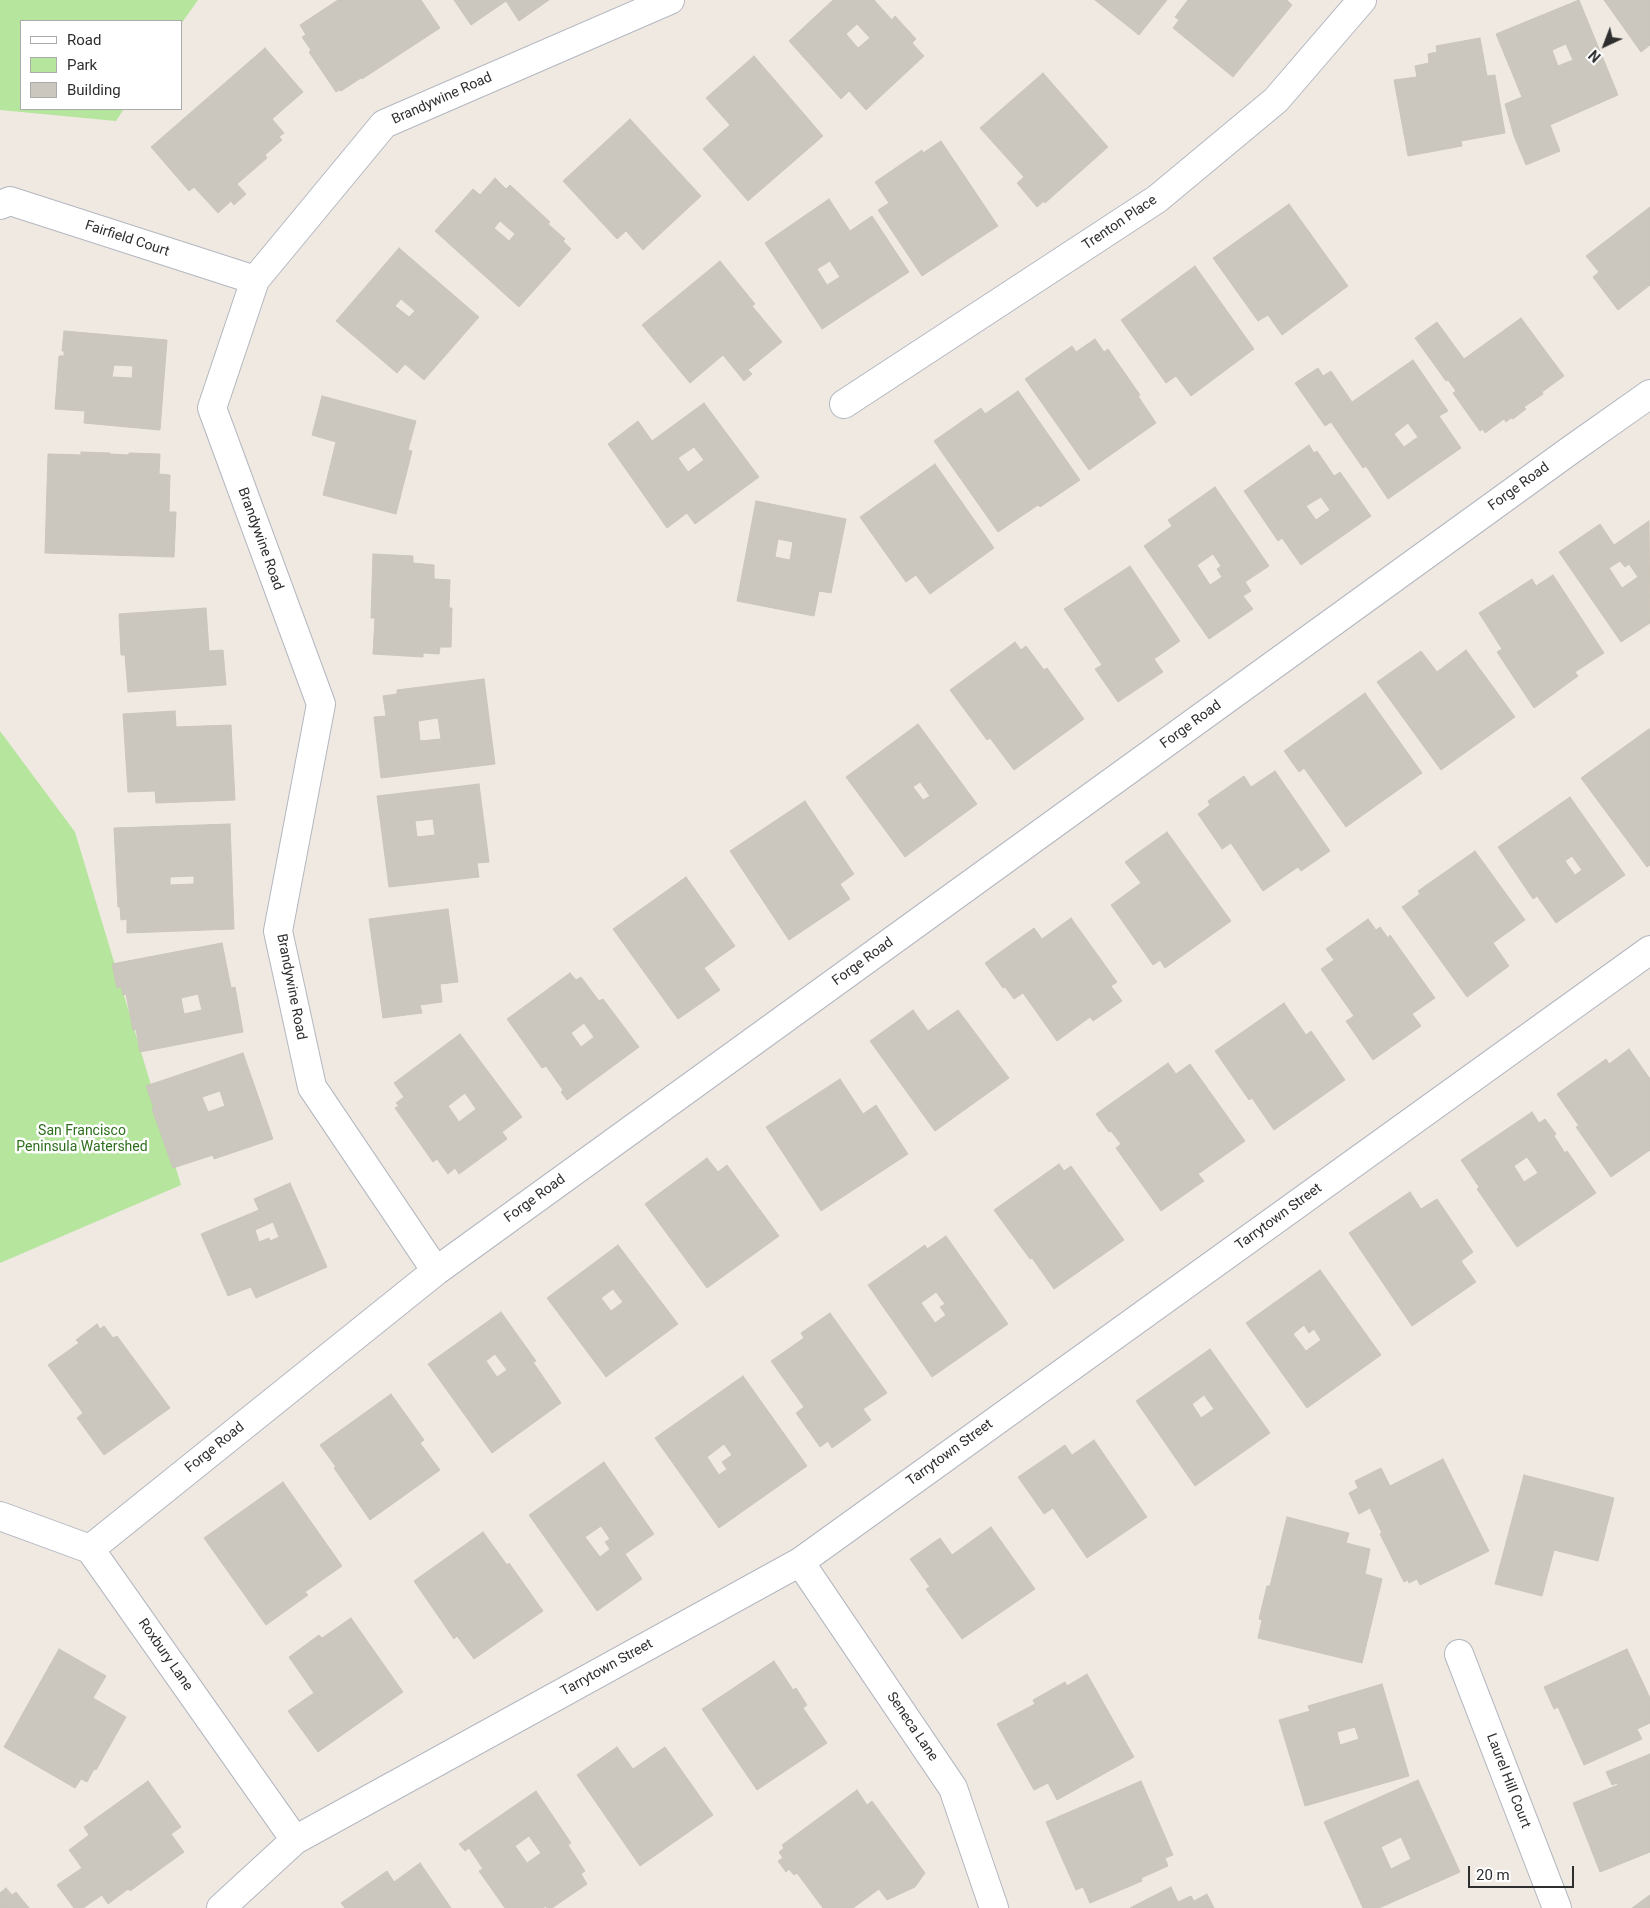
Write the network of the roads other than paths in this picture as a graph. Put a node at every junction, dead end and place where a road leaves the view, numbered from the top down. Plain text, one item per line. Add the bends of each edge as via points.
1 (670, 0) edge
2 (1362, 0) edge
3 (0, 205) edge
4 (255, 280) junction
5 (1650, 394) edge
6 (844, 404) dead end
7 (1650, 950) edge
8 (436, 1270) junction
9 (0, 1516) edge
10 (90, 1549) junction
11 (800, 1562) junction
12 (1458, 1654) dead end
13 (295, 1840) junction
14 (221, 1908) edge
15 (994, 1908) edge
16 (1557, 1908) edge

1 - 4 street, Brandywine Road via 384,124
2 - 6 street, Trenton Place via 1276,100 1157,199
3 - 4 street, Fairfield Court via 10,201
4 - 8 street, Brandywine Road via 212,408 321,704 278,931 312,1087
5 - 8 street, Forge Road
7 - 11 street, Tarrytown Street
8 - 10 street, Forge Road
9 - 10 street
10 - 13 street, Roxbury Lane
11 - 13 street, Tarrytown Street
11 - 15 street, Seneca Lane via 953,1788
12 - 16 street, Laurel Hill Court
13 - 14 street, Tarrytown Street

